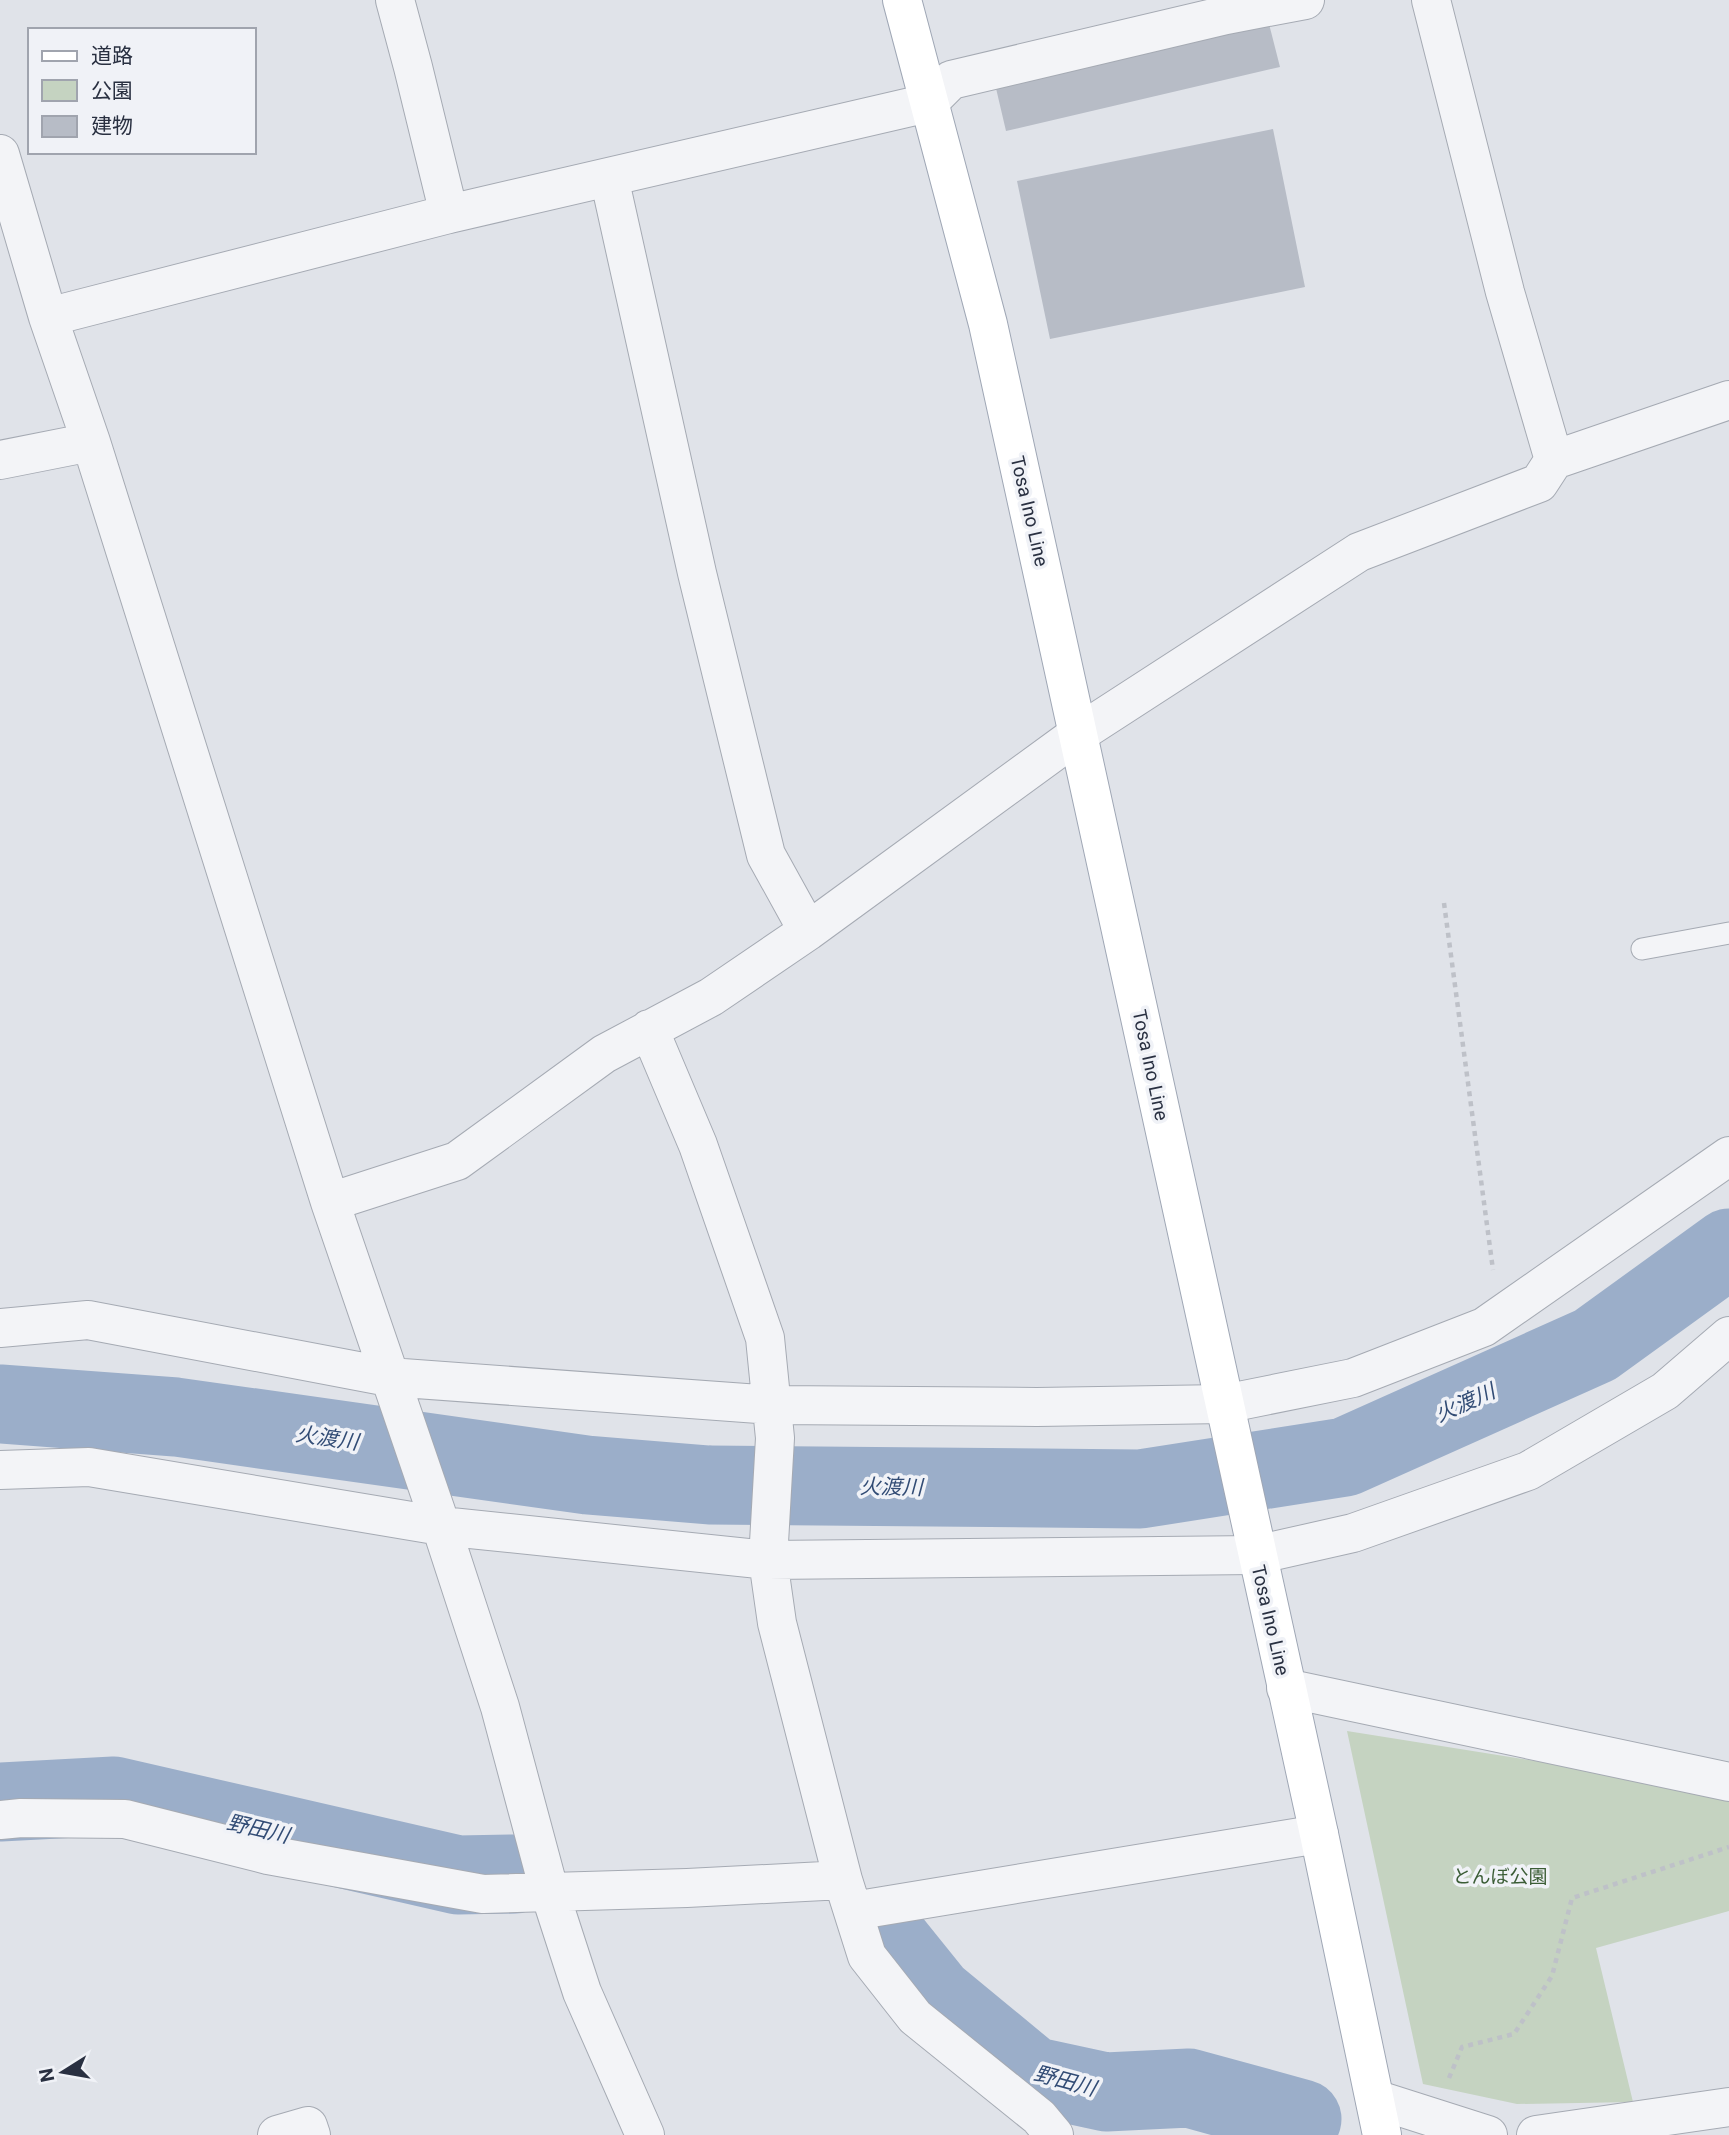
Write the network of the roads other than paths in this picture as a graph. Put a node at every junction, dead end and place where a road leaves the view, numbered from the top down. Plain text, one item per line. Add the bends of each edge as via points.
1 (395, 0) edge
2 (902, 0) edge
3 (1305, 0) edge
4 (1431, 0) edge
5 (928, 103) junction
6 (0, 154) edge
7 (609, 177) junction
8 (449, 214) junction
9 (48, 317) junction
10 (1729, 400) edge
11 (91, 442) junction
12 (0, 460) edge
13 (1554, 460) junction
14 (1079, 734) junction
15 (808, 931) junction
16 (1729, 933) edge
17 (1642, 949) dead end
18 (649, 1029) junction
19 (1729, 1156) edge
20 (330, 1202) junction
21 (0, 1328) edge
22 (1729, 1336) edge
23 (394, 1390) junction
24 (1226, 1411) junction
25 (774, 1422) junction
26 (0, 1470) edge
27 (439, 1519) junction
28 (1254, 1542) junction
29 (768, 1548) junction
30 (1286, 1688) junction
31 (1729, 1782) edge
32 (0, 1820) edge
33 (1319, 1834) junction
34 (549, 1890) junction
35 (848, 1896) junction
36 (1729, 2107) edge
37 (1379, 2117) edge
38 (277, 2135) edge
39 (310, 2135) edge
40 (645, 2135) edge
41 (1054, 2135) edge
42 (1488, 2135) edge
43 (1536, 2135) edge

1 - 8 street
2 - 5 main road, Tosa Ino Line
3 - 5 street via 951,80
4 - 13 street
5 - 7 street
5 - 14 main road, Tosa Ino Line via 988,324
6 - 9 street
7 - 8 street
7 - 15 street via 697,573 766,855
8 - 9 street
9 - 11 street
10 - 13 street
11 - 12 street
11 - 20 street
13 - 14 street via 1539,483 1359,552
14 - 15 street
14 - 24 main road, Tosa Ino Line
15 - 18 street via 711,997
16 - 17 lane
18 - 20 street via 604,1054 457,1161
18 - 25 street via 698,1145 765,1338
19 - 24 street via 1484,1327 1353,1378
20 - 23 street
21 - 23 street via 88,1320
22 - 28 street via 1665,1391 1528,1471 1353,1533
23 - 25 street
23 - 27 street
24 - 25 street via 1037,1408
24 - 28 main road, Tosa Ino Line
25 - 29 street
26 - 27 street via 89,1467
27 - 29 street
27 - 34 street via 500,1707
28 - 29 street
28 - 30 main road, Tosa Ino Line
29 - 35 street via 777,1623
30 - 31 street
30 - 33 main road, Tosa Ino Line
32 - 34 street via 125,1819 268,1855 483,1894
33 - 35 street
33 - 37 main road, Tosa Ino Line
34 - 35 street via 687,1888
34 - 40 street via 582,1992
35 - 41 street via 867,1956 915,2017 1039,2117
36 - 43 street
37 - 42 street via 1432,2117
38 - 39 street via 308,2126

